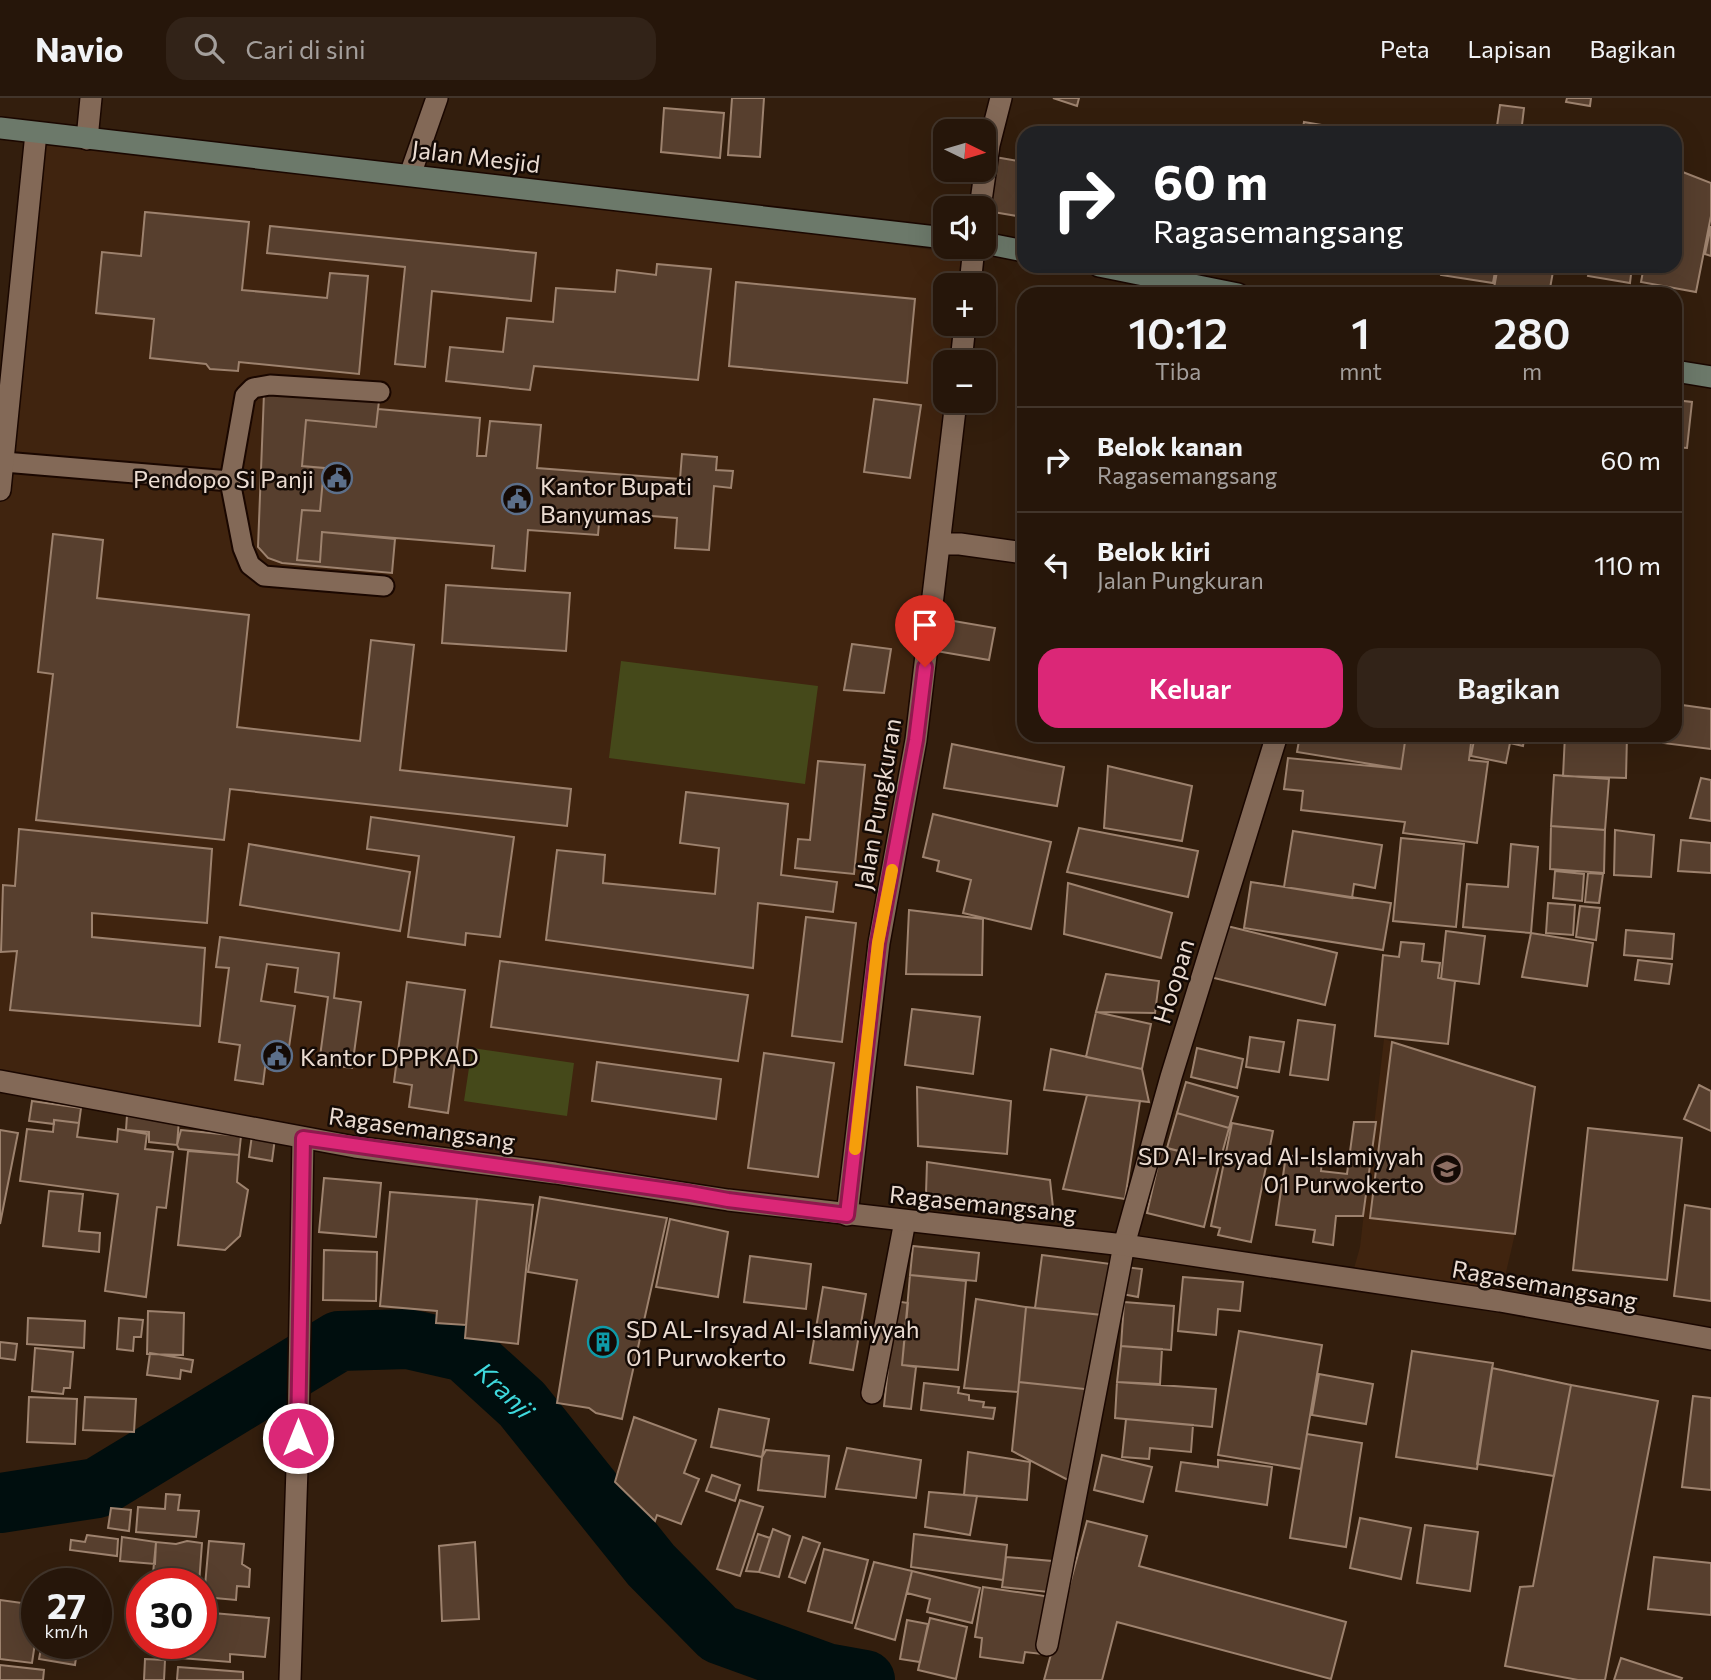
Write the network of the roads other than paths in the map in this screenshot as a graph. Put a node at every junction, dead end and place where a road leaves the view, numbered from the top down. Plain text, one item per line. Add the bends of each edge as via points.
1 (91, 98) edge
2 (437, 98) edge
3 (1001, 98) edge
4 (0, 128) edge
5 (36, 132) junction
6 (87, 139) junction
7 (410, 175) junction
8 (982, 196) edge
9 (933, 237) edge
10 (996, 245) edge
11 (1017, 250) edge
12 (1134, 273) edge
13 (1203, 287) edge
14 (1682, 372) edge
15 (1711, 376) edge
16 (380, 392) dead end
17 (955, 413) edge
18 (4, 462) junction
19 (230, 481) junction
20 (0, 490) edge
21 (939, 544) junction
22 (1017, 552) edge
23 (384, 586) dead end
24 (1275, 742) edge
25 (0, 1081) edge
26 (303, 1138) junction
27 (847, 1215) junction
28 (905, 1221) junction
29 (1125, 1245) junction
30 (1711, 1339) edge
31 (872, 1393) dead end
32 (1047, 1645) dead end
33 (290, 1680) edge

1 - 6 street
2 - 7 street
3 - 8 street
4 - 5 main road, Jalan Mesjid
5 - 6 main road, Jalan Mesjid
5 - 18 street
6 - 7 main road, Jalan Mesjid
7 - 9 main road, Jalan Mesjid
10 - 11 main road
12 - 13 main road
14 - 15 main road
16 - 19 lane via 270,385 253,388 245,396
17 - 21 street, Jalan Pungkuran
18 - 19 lane
18 - 20 street
19 - 23 lane via 243,548 250,565 264,576
21 - 22 street
21 - 27 street, Jalan Pungkuran via 916,740 878,943
24 - 29 street, Hoopan via 1171,1077
25 - 26 street, Ragasemangsang
26 - 27 street, Ragasemangsang
26 - 33 street
27 - 28 street, Ragasemangsang
28 - 29 street, Ragasemangsang
28 - 31 street
29 - 30 street, Ragasemangsang via 1500,1301
29 - 32 street, Hoopan

